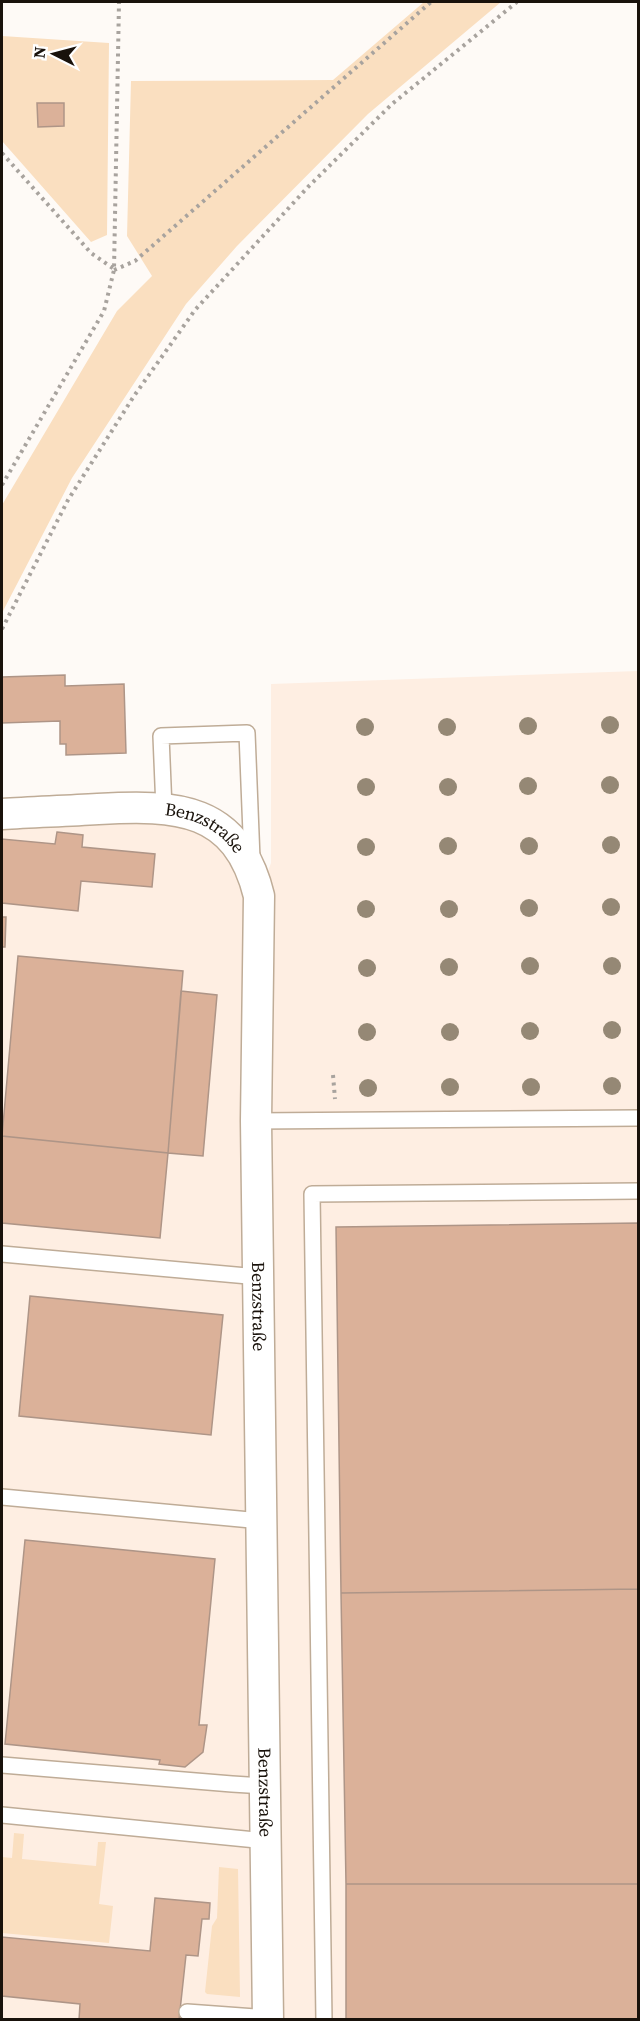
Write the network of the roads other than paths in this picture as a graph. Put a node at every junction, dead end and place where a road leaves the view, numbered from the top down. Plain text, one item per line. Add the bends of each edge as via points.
1 (164, 808) junction
2 (2, 814) edge
3 (253, 872) junction
4 (639, 1118) edge
5 (256, 1121) junction
6 (639, 1191) edge
7 (2, 1254) edge
8 (258, 1277) junction
9 (2, 1497) edge
10 (262, 1521) junction
11 (2, 1765) edge
12 (265, 1785) junction
13 (2, 1815) edge
14 (266, 1841) junction
15 (187, 2012) dead end
16 (268, 2019) edge
17 (324, 2019) edge

1 - 2 street, Benzstraße
1 - 3 street, Benzstraße via 194,814 227,834
1 - 3 lane via 161,736 247,733
3 - 5 street, Benzstraße via 259,896
4 - 5 lane
5 - 8 street, Benzstraße
6 - 17 lane via 312,1194
7 - 8 lane
8 - 10 street, Benzstraße
9 - 10 lane
10 - 12 street, Benzstraße
11 - 12 lane
12 - 14 street, Benzstraße
13 - 14 lane
14 - 16 street, Benzstraße
15 - 16 lane

